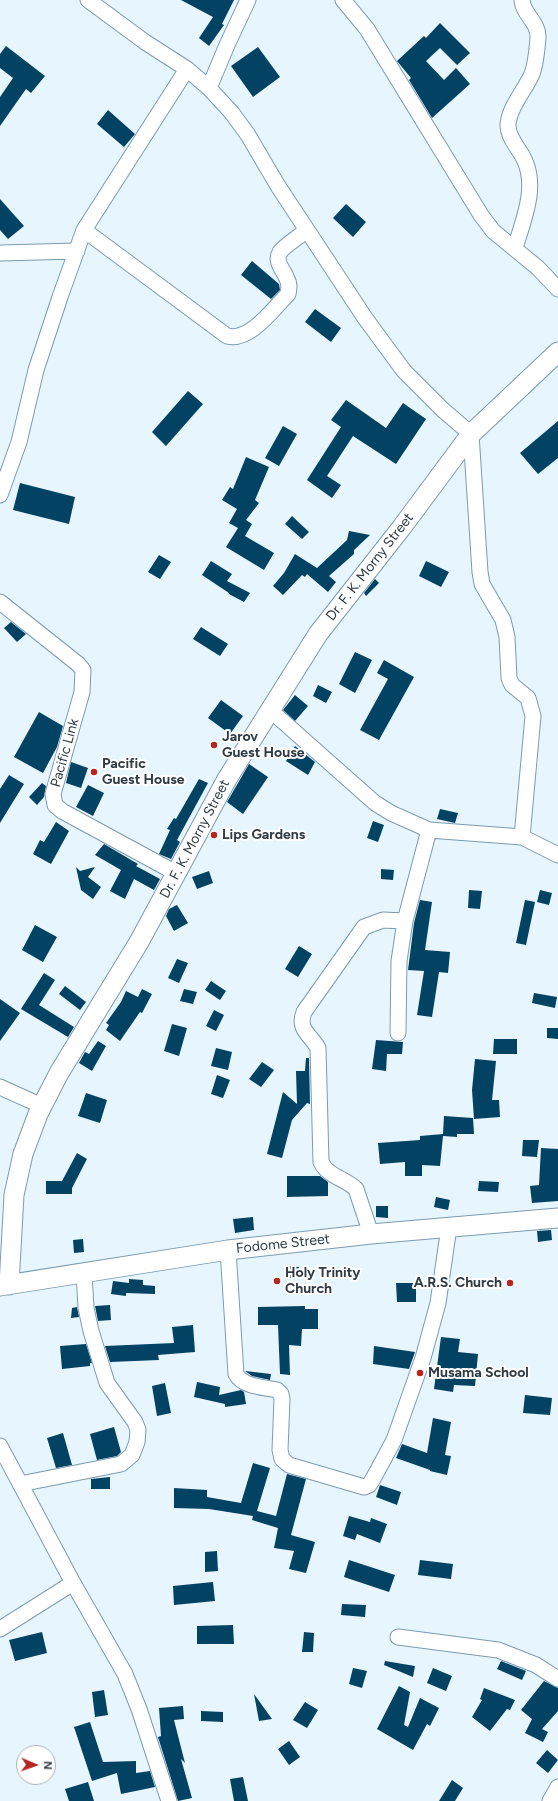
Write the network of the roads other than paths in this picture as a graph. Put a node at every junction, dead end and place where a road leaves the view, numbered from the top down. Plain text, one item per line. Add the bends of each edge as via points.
1 (88, 0) edge
2 (248, 0) edge
3 (343, 0) edge
4 (522, 0) edge
5 (187, 69) junction
6 (209, 88) junction
7 (84, 230) junction
8 (307, 230) junction
9 (515, 248) junction
10 (76, 251) junction
11 (0, 253) edge
12 (558, 289) edge
13 (558, 352) edge
14 (471, 434) junction
15 (0, 495) edge
16 (0, 602) edge
17 (270, 710) junction
18 (429, 830) junction
19 (522, 837) junction
20 (558, 855) edge
21 (176, 873) junction
22 (405, 921) junction
23 (398, 1033) dead end
24 (0, 1087) edge
25 (42, 1106) junction
26 (558, 1218) edge
27 (449, 1227) junction
28 (370, 1234) junction
29 (228, 1250) junction
30 (84, 1273) junction
31 (5, 1286) edge
32 (0, 1446) edge
33 (20, 1484) junction
34 (73, 1583) junction
35 (0, 1629) edge
36 (398, 1637) dead end
37 (558, 1679) edge
38 (558, 1786) edge
39 (169, 1801) edge
40 (550, 1801) edge

1 - 5 street via 144,42
2 - 6 street
3 - 9 street via 370,35 481,215 493,231
4 - 9 street via 538,28 538,38 532,73 511,112 508,124 509,132 524,159 530,182 528,202
5 - 6 street
5 - 7 street
6 - 8 street via 248,135
7 - 8 street via 227,336 232,337 253,330 288,294 290,286 280,266 280,252
7 - 10 street
8 - 14 street via 365,318 404,371
9 - 12 street
10 - 11 street
10 - 15 street via 36,370 19,442
13 - 14 street, Dr. F. K. Morny Street
14 - 17 street, Dr. F. K. Morny Street via 318,634
14 - 19 street via 482,584 503,620 507,637 509,678 512,685 528,698 533,716
16 - 21 street, Pacific Link via 83,670 82,692 53,794 55,805 62,812
17 - 18 street via 375,803
17 - 21 street, Dr. F. K. Morny Street via 227,779
18 - 19 street
18 - 22 street
19 - 20 street
21 - 25 street, Dr. F. K. Morny Street via 139,942 59,1073
22 - 23 street via 399,961
22 - 28 street via 383,920 364,928 304,1012 301,1024 318,1048 321,1162 328,1172 356,1189
24 - 25 street
25 - 31 street, Dr. F. K. Morny Street via 23,1154 14,1195
26 - 27 street, Fodome Street
27 - 28 street, Fodome Street
27 - 29 street via 438,1303 423,1358 394,1440 373,1479 364,1487 289,1465 282,1459 281,1394 277,1390 245,1384 236,1374
28 - 29 street, Fodome Street
29 - 30 street, Fodome Street
30 - 31 street, Fodome Street
30 - 33 street via 86,1308 95,1346 107,1383 135,1422 138,1430 137,1442 132,1455 121,1464
32 - 33 street
33 - 34 street
34 - 35 street
34 - 39 street via 125,1674
36 - 37 street via 498,1650 526,1660
38 - 40 street

